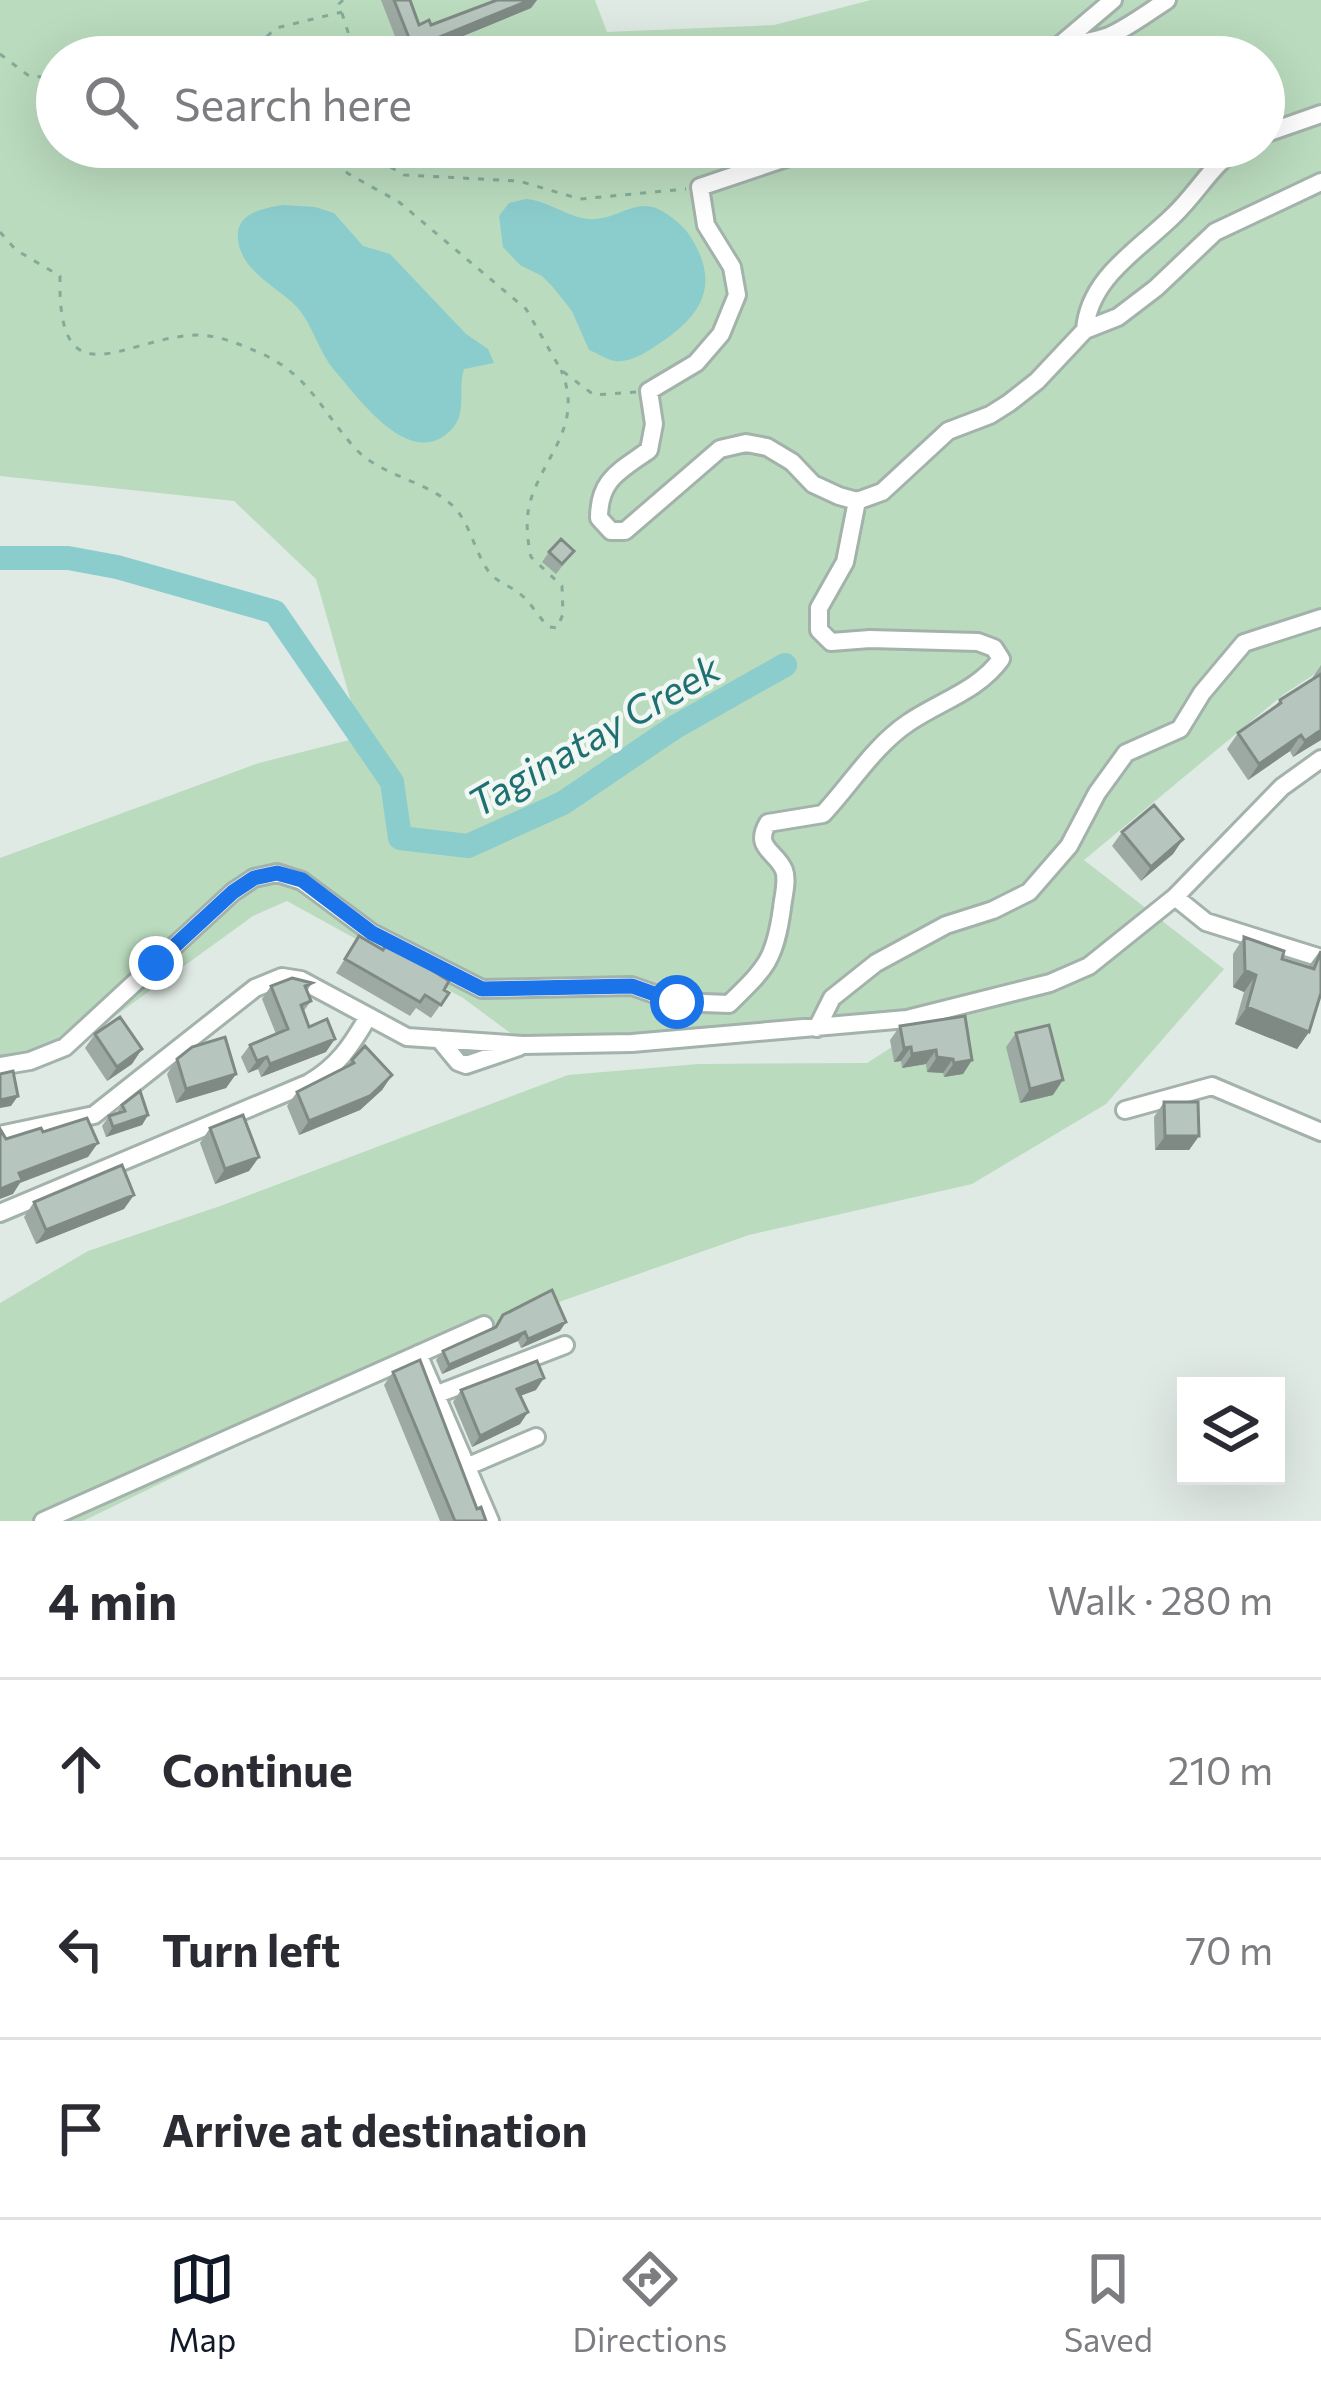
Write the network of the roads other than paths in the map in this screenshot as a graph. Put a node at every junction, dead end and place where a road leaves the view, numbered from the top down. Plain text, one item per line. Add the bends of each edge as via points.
1 (1113, 0) edge
2 (1167, 0) edge
3 (1070, 36) edge
4 (1109, 36) edge
5 (1321, 114) edge
6 (1285, 127) edge
7 (755, 168) edge
8 (1213, 168) edge
9 (1321, 182) edge
10 (1085, 330) junction
11 (857, 501) junction
12 (1321, 618) edge
13 (1321, 759) edge
14 (1175, 897) junction
15 (1321, 958) edge
16 (368, 1017) junction
17 (817, 1028) junction
18 (0, 1066) edge
19 (1126, 1110) dead end
20 (1321, 1132) edge
21 (0, 1136) edge
22 (0, 1213) edge
23 (484, 1324) dead end
24 (565, 1345) dead end
25 (418, 1354) junction
26 (435, 1395) junction
27 (536, 1437) dead end
28 (466, 1467) junction
29 (43, 1521) edge
30 (490, 1521) edge

1 - 3 street
2 - 4 street
5 - 6 street
7 - 11 street via 700,187 706,225 732,267 737,295 721,334 696,363 649,392 650,450 599,494 599,518 611,531 625,531 720,449 746,443 767,447 813,484
8 - 10 street via 1176,214 1112,269
9 - 10 street via 1215,232 1118,317
10 - 11 street via 1009,403 948,431 892,485
11 - 18 street via 845,562 819,608 819,630 831,643 978,642 1001,659 987,679 880,746 824,814 769,823 763,844 785,880 777,948 729,1004 677,1002 632,986 482,989 372,933 302,880 277,873 233,892 64,1047
12 - 17 street via 1244,644 1180,730 1126,753 1069,846 1029,892 876,963 832,998
13 - 14 street via 1282,787
14 - 15 street via 1206,922
14 - 17 street via 1089,966 1051,983 907,1018
16 - 17 street via 407,1037 523,1045
16 - 21 street via 292,976 267,980 94,1115
16 - 22 street via 345,1056 309,1083
19 - 20 street via 1212,1086
23 - 25 street
24 - 26 street
25 - 26 street
25 - 29 street
26 - 28 street
27 - 28 street
28 - 30 street

